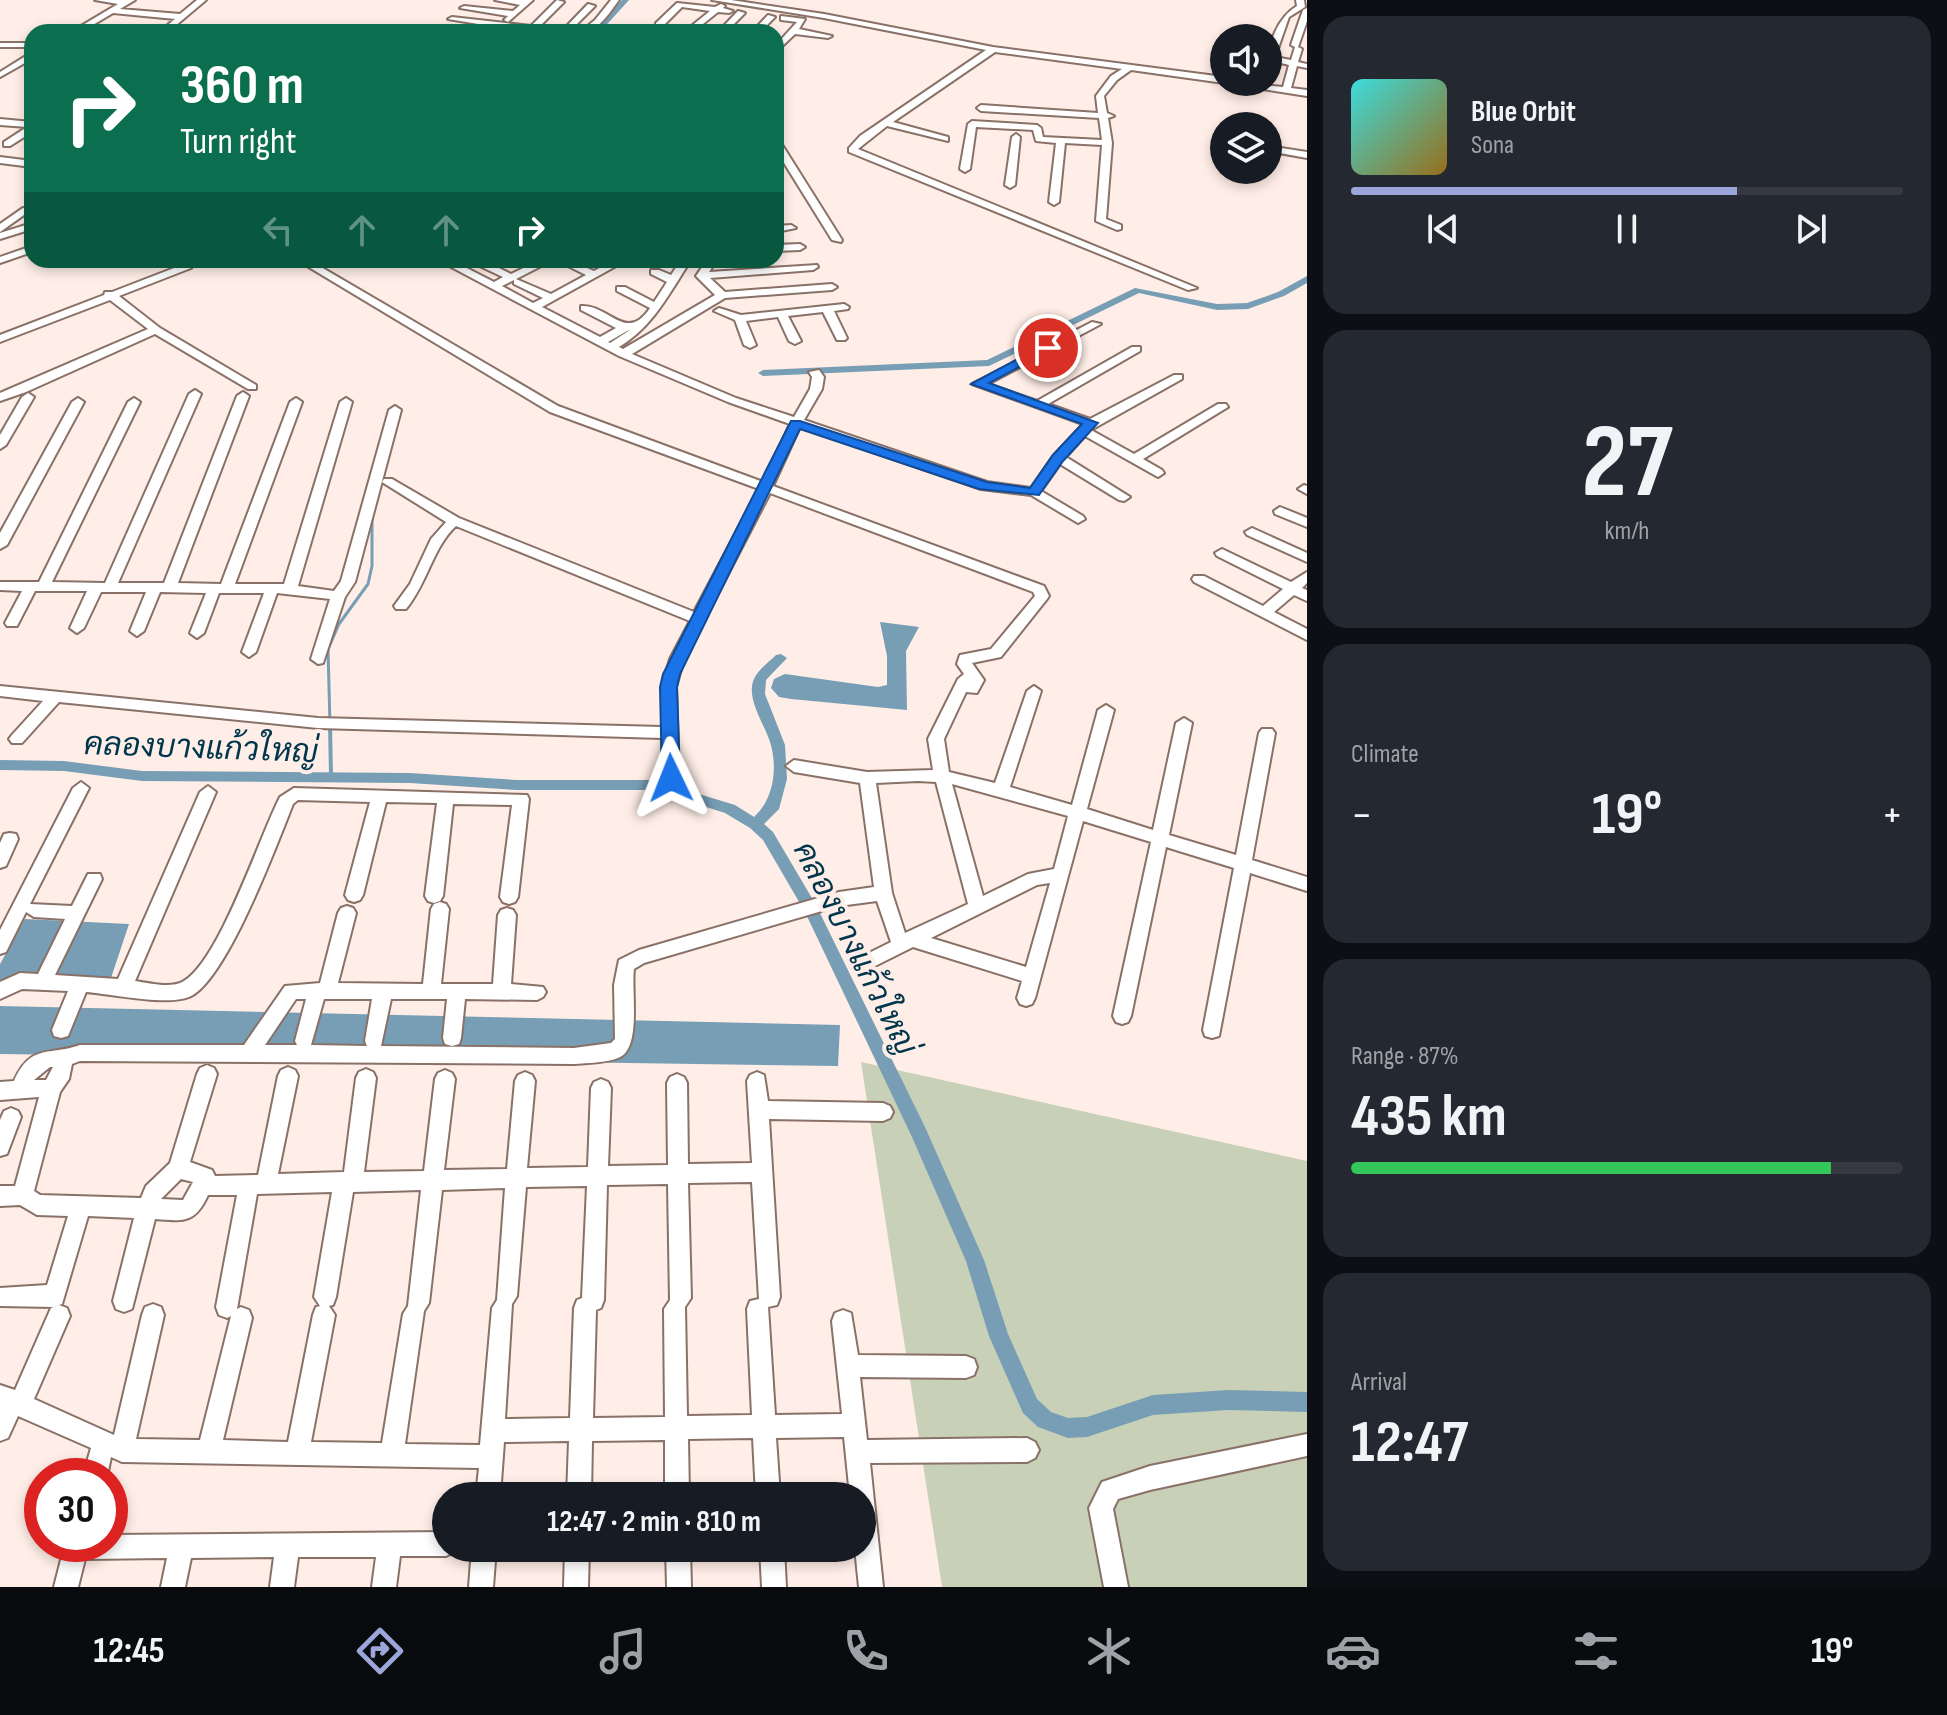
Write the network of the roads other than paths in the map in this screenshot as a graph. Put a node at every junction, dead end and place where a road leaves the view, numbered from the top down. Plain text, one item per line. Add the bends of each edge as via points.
1 (97, 0) edge
2 (131, 0) edge
3 (202, 0) edge
4 (499, 0) edge
5 (600, 0) edge
6 (615, 0) edge
7 (1300, 0) edge
8 (607, 1) edge
9 (121, 2) edge
10 (528, 2) edge
11 (560, 2) dead end
12 (754, 2) edge
13 (718, 5) edge
14 (591, 6) dead end
15 (84, 8) dead end
16 (464, 8) dead end
17 (114, 11) junction
18 (741, 13) junction
19 (515, 14) junction
20 (183, 17) junction
21 (771, 17) junction
22 (1286, 18) junction
23 (1306, 18) edge
24 (452, 19) dead end
25 (839, 22) dead end
26 (90, 24) edge
27 (174, 24) edge
28 (476, 24) edge
29 (504, 24) edge
30 (538, 24) edge
31 (574, 24) edge
32 (594, 24) edge
33 (660, 24) edge
34 (697, 24) edge
35 (730, 24) edge
36 (764, 24) edge
37 (1282, 28) edge
38 (793, 31) junction
39 (828, 36) junction
40 (784, 41) edge
41 (0, 45) edge
42 (24, 46) edge
43 (24, 47) edge
44 (818, 48) dead end
45 (993, 49) junction
46 (0, 58) edge
47 (24, 61) edge
48 (1282, 63) edge
49 (1294, 64) junction
50 (1132, 66) junction
51 (1307, 66) edge
52 (0, 75) edge
53 (1210, 78) edge
54 (1287, 87) dead end
55 (1282, 88) edge
56 (1307, 93) edge
57 (981, 108) dead end
58 (1105, 117) junction
59 (1, 122) edge
60 (887, 123) junction
61 (24, 125) edge
62 (24, 130) edge
63 (1038, 133) junction
64 (972, 134) junction
65 (1016, 137) junction
66 (1106, 138) junction
67 (945, 139) dead end
68 (1061, 140) junction
69 (7, 144) dead end
70 (1282, 151) edge
71 (1307, 155) edge
72 (784, 156) edge
73 (0, 160) edge
74 (24, 163) edge
75 (965, 169) dead end
76 (1010, 185) dead end
77 (1054, 202) dead end
78 (24, 211) edge
79 (1117, 227) dead end
80 (24, 228) edge
81 (784, 228) edge
82 (791, 228) dead end
83 (0, 229) edge
84 (0, 236) edge
85 (837, 240) dead end
86 (800, 247) dead end
87 (784, 248) edge
88 (24, 252) edge
89 (0, 260) edge
90 (813, 267) dead end
91 (181, 268) edge
92 (316, 268) edge
93 (492, 268) edge
94 (531, 268) edge
95 (579, 268) edge
96 (607, 268) edge
97 (681, 268) edge
98 (706, 268) edge
99 (460, 269) edge
100 (655, 272) dead end
101 (506, 275) dead end
102 (594, 275) junction
103 (701, 276) junction
104 (674, 281) junction
105 (518, 282) dead end
106 (494, 286) junction
107 (832, 287) dead end
108 (1192, 288) dead end
109 (621, 289) dead end
110 (109, 294) junction
111 (722, 295) junction
112 (551, 298) junction
113 (534, 307) junction
114 (656, 307) junction
115 (844, 307) dead end
116 (585, 308) dead end
117 (827, 309) junction
118 (696, 310) junction
119 (719, 311) junction
120 (782, 314) junction
121 (684, 317) junction
122 (740, 318) junction
123 (1096, 324) dead end
124 (637, 326) junction
125 (624, 328) junction
126 (156, 330) junction
127 (841, 338) dead end
128 (0, 339) edge
129 (795, 341) dead end
130 (606, 345) junction
131 (750, 345) dead end
132 (1136, 349) dead end
133 (623, 354) junction
134 (815, 372) dead end
135 (1178, 377) dead end
136 (3, 393) edge
137 (195, 394) dead end
138 (28, 397) dead end
139 (78, 402) dead end
140 (134, 402) dead end
141 (296, 402) dead end
142 (346, 402) dead end
143 (1040, 404) junction
144 (1222, 407) dead end
145 (395, 410) dead end
146 (796, 424) junction
147 (1087, 426) junction
148 (0, 445) edge
149 (1058, 458) junction
150 (1135, 459) junction
151 (1158, 473) dead end
152 (388, 482) dead end
153 (766, 488) junction
154 (1034, 492) junction
155 (1124, 497) dead end
156 (1280, 511) dead end
157 (1078, 519) dead end
158 (454, 521) junction
159 (1307, 523) edge
160 (1252, 532) dead end
161 (0, 545) edge
162 (1222, 553) dead end
163 (1307, 558) edge
164 (1307, 576) edge
165 (1199, 579) dead end
166 (0, 586) edge
167 (37, 586) junction
168 (102, 587) junction
169 (162, 588) junction
170 (220, 589) junction
171 (272, 589) junction
172 (290, 589) junction
173 (1292, 589) junction
174 (338, 596) junction
175 (1307, 596) edge
176 (401, 606) dead end
177 (1264, 613) junction
178 (698, 619) junction
179 (12, 623) dead end
180 (77, 628) dead end
181 (137, 631) dead end
182 (197, 633) dead end
183 (1307, 635) edge
184 (249, 652) dead end
185 (318, 659) dead end
186 (0, 691) edge
187 (1034, 691) dead end
188 (57, 695) junction
189 (1106, 710) dead end
190 (1184, 723) dead end
191 (669, 733) junction
192 (1267, 733) dead end
193 (17, 739) dead end
194 (794, 766) dead end
195 (942, 777) junction
196 (671, 778) dead end
197 (867, 778) junction
198 (81, 788) dead end
199 (1001, 790) junction
200 (208, 792) dead end
201 (380, 796) junction
202 (446, 797) junction
203 (1077, 813) junction
204 (1160, 838) junction
205 (10, 839) dead end
206 (0, 861) edge
207 (1243, 864) junction
208 (1060, 874) junction
209 (94, 879) dead end
210 (1307, 884) edge
211 (883, 893) junction
212 (977, 906) junction
213 (34, 910) dead end
214 (77, 913) junction
215 (905, 941) junction
216 (0, 947) edge
217 (861, 965) dead end
218 (1032, 976) junction
219 (43, 982) junction
220 (80, 984) junction
221 (123, 988) junction
222 (0, 991) edge
223 (322, 991) junction
224 (383, 991) junction
225 (431, 992) junction
226 (457, 992) junction
227 (501, 992) junction
228 (537, 992) dead end
229 (1026, 998) dead end
230 (1122, 1016) dead end
231 (61, 1030) dead end
232 (1212, 1030) dead end
233 (452, 1038) dead end
234 (304, 1041) dead end
235 (374, 1041) dead end
236 (250, 1052) junction
237 (64, 1059) junction
238 (207, 1074) dead end
239 (288, 1076) dead end
240 (366, 1078) dead end
241 (445, 1079) dead end
242 (525, 1081) dead end
243 (757, 1081) dead end
244 (677, 1083) dead end
245 (51, 1088) junction
246 (601, 1088) dead end
247 (10, 1091) edge
248 (759, 1110) junction
249 (883, 1112) dead end
250 (11, 1117) dead end
251 (0, 1147) edge
252 (178, 1168) junction
253 (762, 1172) junction
254 (678, 1174) junction
255 (598, 1176) junction
256 (517, 1178) junction
257 (433, 1180) junction
258 (349, 1182) junction
259 (257, 1184) junction
260 (202, 1186) junction
261 (23, 1195) junction
262 (0, 1196) edge
263 (81, 1206) junction
264 (147, 1208) junction
265 (5, 1297) dead end
266 (124, 1301) dead end
267 (153, 1315) dead end
268 (59, 1316) dead end
269 (843, 1321) dead end
270 (848, 1366) junction
271 (966, 1367) dead end
272 (11, 1400) edge
273 (854, 1425) junction
274 (764, 1426) junction
275 (675, 1427) junction
276 (581, 1429) junction
277 (0, 1430) edge
278 (493, 1431) junction
279 (113, 1445) junction
280 (1307, 1445) edge
281 (1027, 1450) dead end
282 (209, 1452) junction
283 (857, 1452) junction
284 (297, 1454) junction
285 (392, 1455) junction
286 (491, 1457) junction
287 (105, 1458) edge
288 (489, 1482) edge
289 (579, 1482) edge
290 (677, 1482) edge
291 (767, 1482) edge
292 (860, 1482) edge
293 (432, 1544) edge
294 (389, 1545) junction
295 (128, 1546) edge
296 (182, 1546) junction
297 (288, 1546) junction
298 (73, 1562) edge
299 (483, 1562) edge
300 (577, 1562) edge
301 (678, 1562) edge
302 (773, 1562) edge
303 (868, 1562) edge
304 (66, 1587) edge
305 (173, 1587) edge
306 (282, 1587) edge
307 (384, 1587) edge
308 (481, 1587) edge
309 (576, 1587) edge
310 (679, 1587) edge
311 (774, 1587) edge
312 (871, 1587) edge
313 (1116, 1587) edge

1 - 9 street
1 - 15 street
2 - 17 street
3 - 20 street
4 - 10 street
5 - 8 street
6 - 32 street
7 - 22 street via 1301,7
10 - 19 street
11 - 30 street
12 - 13 street
12 - 45 street
13 - 18 street
13 - 33 street via 680,5
13 - 34 street
14 - 31 street
16 - 19 street
17 - 20 street
17 - 26 street
18 - 21 street
18 - 35 street
19 - 29 street
20 - 27 street
21 - 36 street
21 - 38 street via 804,18
22 - 23 street
22 - 37 street
23 - 49 street
24 - 28 street
25 - 39 street
38 - 39 street
38 - 40 street
39 - 44 street
41 - 42 street
43 - 46 street
45 - 50 street
45 - 60 street
47 - 52 street
48 - 49 street
49 - 51 street
49 - 54 street
50 - 53 street
50 - 58 street via 1106,86 1110,99
55 - 56 street
57 - 58 street
58 - 66 street
59 - 61 street
60 - 67 street
60 - 108 street via 852,150
62 - 69 street
63 - 64 street via 972,124
63 - 65 street
63 - 66 street
63 - 68 street
64 - 65 street
64 - 75 street
65 - 76 street
66 - 68 street
66 - 79 street via 1101,221
68 - 77 street
70 - 71 street
72 - 85 street
73 - 74 street
78 - 83 street
80 - 84 street
81 - 82 street
86 - 87 street
88 - 89 street
90 - 103 street
91 - 110 street
92 - 153 street via 554,409
93 - 101 street
94 - 106 street
95 - 102 street
96 - 102 street
97 - 104 street
98 - 103 street
99 - 106 street
100 - 104 street
102 - 112 street
103 - 111 street
104 - 114 street
105 - 112 street
106 - 113 street
107 - 111 street
109 - 114 street
110 - 126 street
110 - 128 street
111 - 118 street
112 - 113 street
113 - 130 street
114 - 124 street
115 - 117 street
116 - 125 street
117 - 120 street
117 - 127 street
118 - 119 street
118 - 121 street
119 - 121 street
119 - 122 street
120 - 122 street
120 - 129 street
121 - 133 street
122 - 131 street
123 - 143 street via 978,384
124 - 125 street
124 - 130 street via 635,333
125 - 130 street
126 - 136 street
126 - 169 street via 248,392
130 - 133 street
132 - 143 street
133 - 146 street
134 - 146 street via 816,389
135 - 147 street
137 - 168 street
138 - 148 street
139 - 161 street
140 - 167 street
141 - 170 street
142 - 172 street
143 - 147 street
144 - 150 street
145 - 174 street via 348,582
146 - 153 street
146 - 154 street via 985,486
147 - 149 street
147 - 150 street
149 - 154 street
149 - 155 street
150 - 151 street
152 - 158 street
153 - 178 street
153 - 195 street via 1039,589 1042,596 996,653 965,659 977,680 968,684 936,739
154 - 157 street
156 - 159 street
158 - 176 street via 437,535 421,581
158 - 178 street
160 - 163 street
162 - 173 street
164 - 173 street
165 - 177 street
166 - 167 street
167 - 168 street
167 - 179 street
168 - 169 street
168 - 180 street
169 - 170 street
169 - 181 street
170 - 171 street
170 - 182 street
171 - 172 street
171 - 184 street
172 - 174 street
173 - 175 street
173 - 177 street
174 - 185 street
177 - 183 street
178 - 191 street via 672,674
186 - 188 street
187 - 199 street
188 - 191 street via 326,723
188 - 193 street
189 - 203 street
190 - 204 street
191 - 196 street
192 - 207 street
194 - 197 street
195 - 197 street
195 - 199 street
195 - 212 street
197 - 211 street
198 - 216 street
199 - 203 street
200 - 221 street
201 - 202 street
201 - 221 street via 294,794 198,981 186,990
201 - 223 street
202 - 225 street
202 - 227 street via 521,799
203 - 204 street
203 - 208 street
204 - 207 street
204 - 230 street
205 - 206 street
207 - 210 street
207 - 232 street
208 - 212 street via 1034,879
208 - 218 street
209 - 214 street
211 - 215 street
211 - 236 street via 839,899 625,965 624,1042 616,1051 574,1056
212 - 215 street
213 - 214 street
214 - 219 street
215 - 217 street
215 - 218 street
218 - 229 street
219 - 220 street
219 - 222 street via 20,981
220 - 221 street
220 - 231 street
223 - 224 street
223 - 234 street
223 - 236 street via 291,991
224 - 225 street
224 - 235 street
225 - 226 street
226 - 227 street
226 - 233 street
227 - 228 street
236 - 237 street via 80,1053
237 - 245 street
237 - 247 street via 46,1058
238 - 252 street
239 - 259 street
240 - 258 street
241 - 257 street
242 - 256 street
243 - 248 street
244 - 254 street
245 - 247 street
245 - 261 street
246 - 255 street
248 - 249 street
248 - 253 street
250 - 251 street
252 - 260 street via 205,1177
252 - 264 street via 153,1193
253 - 254 street
253 - 274 street
254 - 255 street
254 - 275 street
255 - 256 street
255 - 276 street
256 - 257 street
256 - 278 street
257 - 258 street
257 - 285 street
258 - 259 street
258 - 284 street
259 - 260 street
259 - 282 street
260 - 264 street via 188,1209 172,1213
261 - 262 street
261 - 263 street via 37,1205
263 - 264 street
263 - 265 street via 54,1296
264 - 266 street
267 - 279 street
268 - 272 street
269 - 270 street
270 - 271 street
270 - 273 street
272 - 277 street
272 - 279 street
273 - 274 street
273 - 283 street
274 - 275 street
274 - 291 street
275 - 276 street
275 - 290 street
276 - 278 street
276 - 289 street
278 - 286 street
279 - 282 street
279 - 287 street
280 - 313 street via 1110,1490 1101,1508
281 - 283 street
282 - 284 street
283 - 292 street
284 - 285 street
285 - 286 street
286 - 288 street
293 - 294 street
294 - 297 street
294 - 307 street
295 - 296 street
296 - 297 street
296 - 305 street
297 - 306 street
298 - 304 street
299 - 308 street
300 - 309 street
301 - 310 street
302 - 311 street
303 - 312 street

